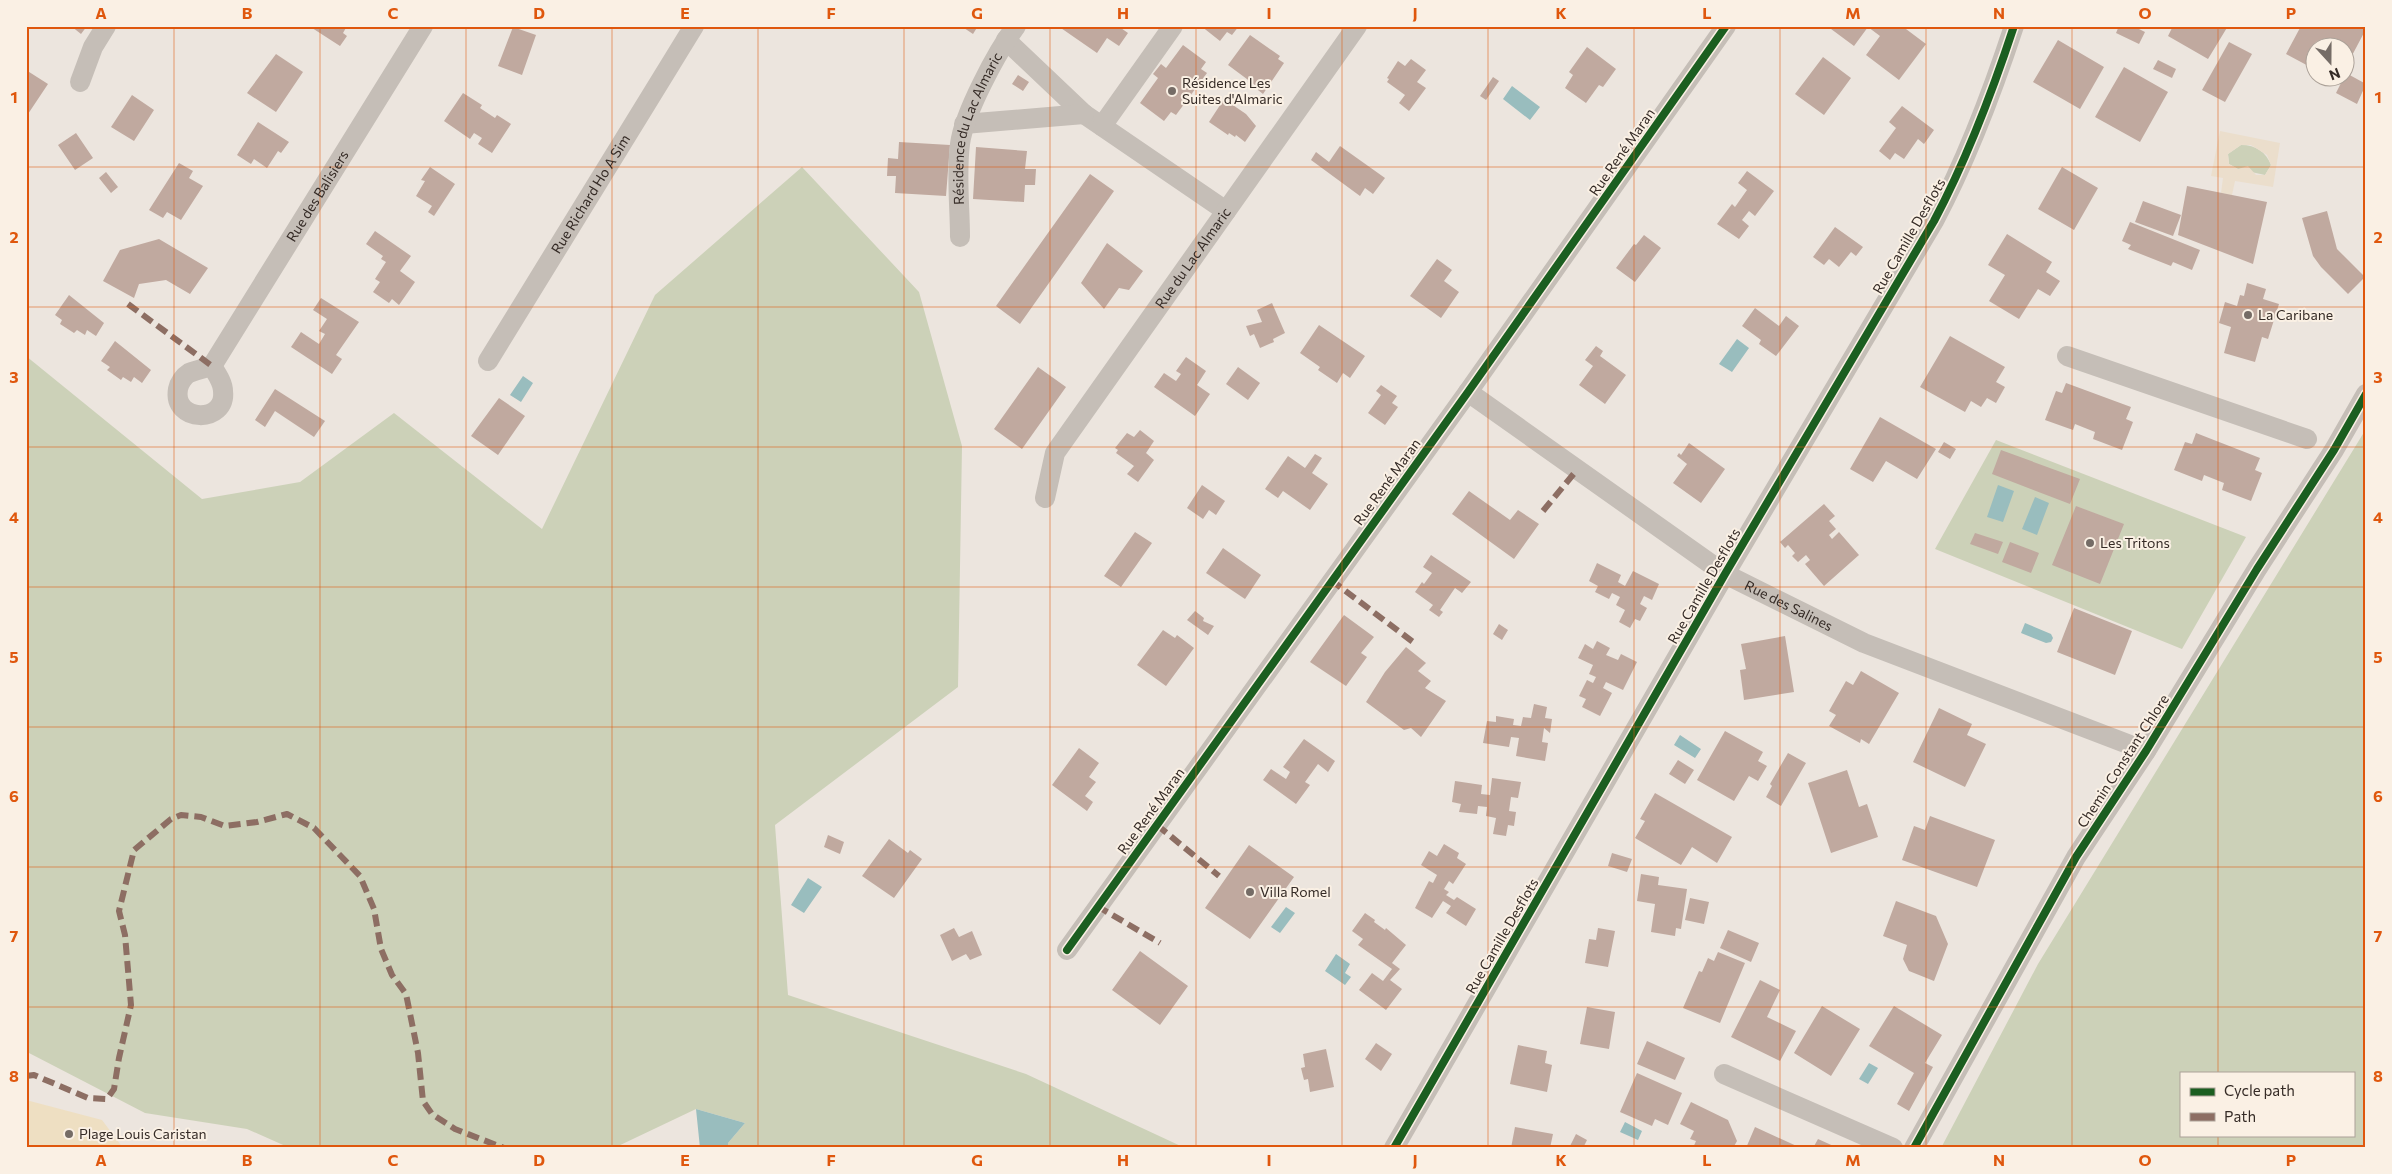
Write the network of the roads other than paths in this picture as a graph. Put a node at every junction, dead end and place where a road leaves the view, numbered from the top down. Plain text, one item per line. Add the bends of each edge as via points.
1 (106, 26) edge
2 (423, 26) edge
3 (694, 26) edge
4 (1173, 26) edge
5 (1357, 26) edge
6 (1726, 26) edge
7 (2014, 26) edge
8 (1011, 33) edge
9 (80, 82) dead end
10 (1084, 114) junction
11 (964, 124) junction
12 (1102, 126) junction
13 (1226, 211) junction
14 (960, 237) dead end
15 (2067, 356) dead end
16 (488, 361) dead end
17 (212, 366) dead end
18 (1468, 392) junction
19 (2366, 394) edge
20 (2307, 439) dead end
21 (1045, 498) dead end
22 (1725, 574) junction
23 (2146, 751) junction
24 (1067, 950) dead end
25 (1724, 1074) dead end
26 (1394, 1148) edge
27 (1893, 1148) edge
28 (1914, 1148) edge

1 - 9 street via 93,47
2 - 17 street, Rue des Balisiers
3 - 16 street, Rue Richard Ho A Sim
4 - 12 street
5 - 13 street, Rue du Lac Almaric
6 - 18 street, Rue René Maran
7 - 22 street, Rue Camille Desflots via 1958,176
8 - 10 street
8 - 11 street, Résidence du Lac Almaric
10 - 11 street
10 - 12 street
11 - 14 street, Résidence du Lac Almaric via 960,146
12 - 13 street
13 - 21 street, Rue du Lac Almaric via 1055,453
15 - 20 street
18 - 22 street, Rue des Salines
18 - 24 street, Rue René Maran
19 - 23 street, Chemin Constant Chlore
22 - 23 street, Rue des Salines via 1864,643
22 - 26 street, Rue Camille Desflots
23 - 28 street, Chemin Constant Chlore via 2076,857
25 - 27 street

